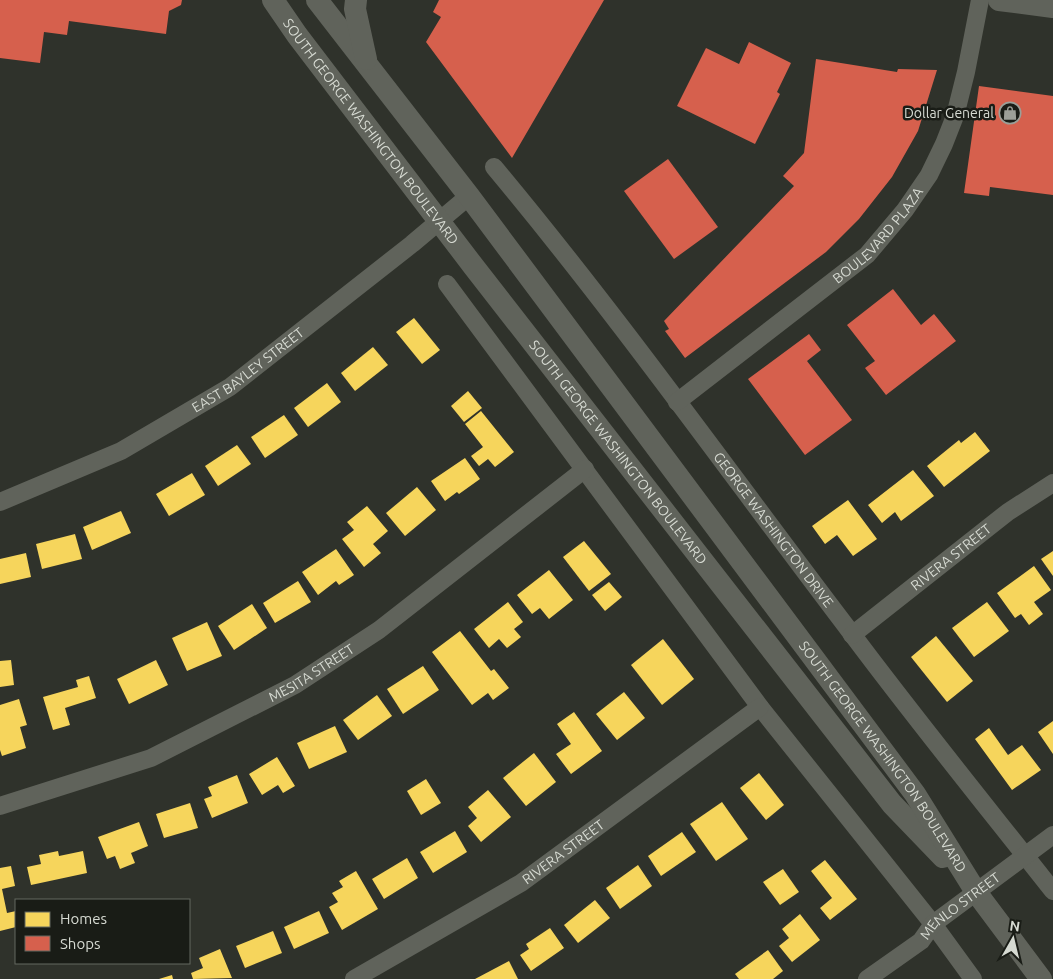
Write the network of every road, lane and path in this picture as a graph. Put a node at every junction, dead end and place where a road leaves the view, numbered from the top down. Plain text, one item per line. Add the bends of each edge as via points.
1 (273, 0) edge
2 (317, 0) edge
3 (356, 0) edge
4 (980, 0) edge
5 (999, 0) edge
6 (1053, 7) edge
7 (368, 65) junction
8 (494, 167) dead end
9 (469, 196) junction
10 (439, 221) junction
11 (447, 284) dead end
12 (677, 402) junction
13 (585, 470) junction
14 (1053, 483) edge
15 (0, 502) edge
16 (852, 634) junction
17 (760, 707) junction
18 (0, 806) edge
19 (1053, 835) edge
20 (1025, 856) junction
21 (1053, 891) edge
22 (976, 892) junction
23 (933, 924) junction
24 (354, 979) edge
25 (868, 979) edge
26 (973, 979) edge
27 (1041, 979) edge

1 - 10 street, SOUTH GEORGE WASHINGTON BOULEVARD
2 - 7 street, SOUTH GEORGE WASHINGTON BOULEVARD
3 - 7 street via 355,9
4 - 12 street, BOULEVARD PLAZA via 955,116 929,175 905,210 867,255
5 - 6 street
7 - 9 street, SOUTH GEORGE WASHINGTON BOULEVARD
8 - 12 street, GEORGE WASHINGTON DRIVE
9 - 10 street, EAST BAYLEY STREET
9 - 22 street, SOUTH GEORGE WASHINGTON BOULEVARD via 915,794
10 - 15 street, EAST BAYLEY STREET via 230,387 121,451
10 - 22 street, SOUTH GEORGE WASHINGTON BOULEVARD via 892,804
11 - 13 street
12 - 16 street, GEORGE WASHINGTON DRIVE
13 - 17 street
13 - 18 street, MESITA STREET via 379,630 295,685 151,758
14 - 16 street, RIVERA STREET via 1008,512
16 - 20 street, GEORGE WASHINGTON DRIVE
17 - 23 street
17 - 24 street, RIVERA STREET via 521,883
19 - 20 street, MENLO STREET
20 - 21 street, GEORGE WASHINGTON DRIVE
20 - 22 street, MENLO STREET
22 - 23 street, MENLO STREET
22 - 27 street, SOUTH GEORGE WASHINGTON BOULEVARD
23 - 25 street, MENLO STREET via 921,941
23 - 26 street

